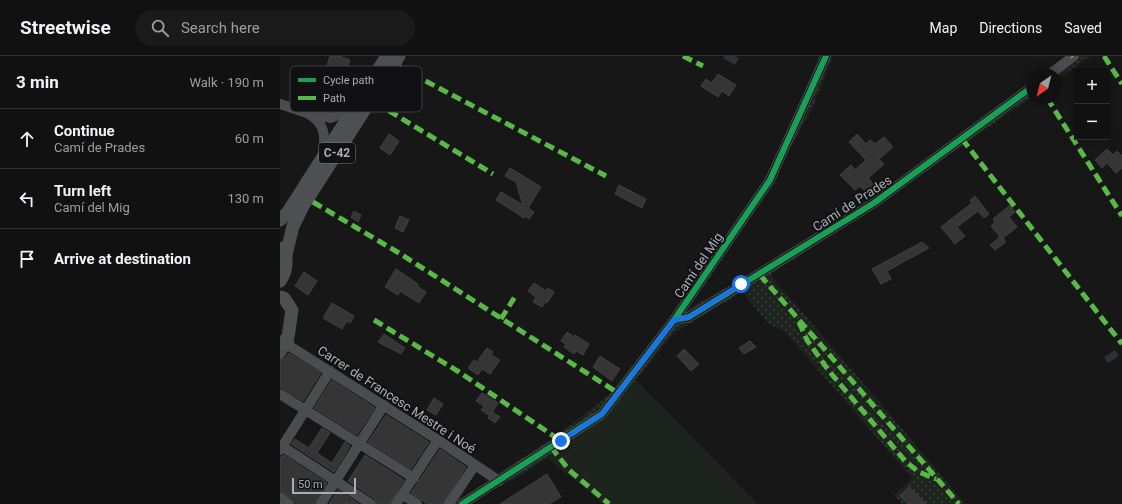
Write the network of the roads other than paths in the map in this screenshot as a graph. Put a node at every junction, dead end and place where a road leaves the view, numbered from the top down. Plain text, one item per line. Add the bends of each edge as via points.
1 (387, 56) edge
2 (399, 56) edge
3 (826, 56) edge
4 (1074, 56) edge
5 (381, 66) edge
6 (393, 66) edge
7 (1058, 68) edge
8 (1026, 91) edge
9 (280, 104) edge
10 (290, 107) edge
11 (304, 112) edge
12 (351, 112) edge
13 (363, 112) edge
14 (307, 113) junction
15 (343, 113) dead end
16 (324, 142) dead end
17 (280, 220) edge
18 (280, 243) edge
19 (286, 255) junction
20 (280, 281) edge
21 (280, 297) edge
22 (674, 320) junction
23 (282, 346) edge
24 (330, 371) junction
25 (280, 394) edge
26 (384, 405) junction
27 (306, 411) junction
28 (438, 440) junction
29 (359, 444) junction
30 (281, 447) edge
31 (475, 465) junction
32 (414, 478) junction
33 (336, 481) junction
34 (499, 481) junction
35 (403, 494) junction
36 (280, 498) edge
37 (289, 504) edge
38 (321, 504) edge
39 (371, 504) edge
40 (396, 504) edge
41 (417, 504) edge
42 (449, 504) edge
43 (462, 504) edge

1 - 5 main road, C-42
2 - 6 main road, C-42
3 - 22 street, Camí del Mig via 770,180
4 - 7 street
8 - 22 street, Camí de Prades via 874,203 689,317
9 - 10 street
11 - 14 street
12 - 17 main road, C-42 via 291,207
13 - 19 main road, C-42 via 303,206 293,226
14 - 15 street via 331,118
14 - 16 street via 321,124
18 - 19 main road
19 - 20 main road, C-42 via 286,268
21 - 23 main road via 284,298 292,310
22 - 34 street, Camí del Mig via 602,414
23 - 24 street, Carrer de Francesc Mestre i Noé
24 - 26 street, Carrer de Francesc Mestre i Noé
24 - 27 street
25 - 27 street
26 - 28 street, Carrer de Francesc Mestre i Noé
26 - 29 street
27 - 29 street
27 - 30 street
28 - 31 street, Carrer de Francesc Mestre i Noé
28 - 32 street
29 - 32 street
29 - 33 street
30 - 33 street
31 - 34 street, Carrer de Francesc Mestre i Noé
31 - 42 street
32 - 35 street
33 - 38 street
33 - 39 street
34 - 43 street, Camí del Mig
35 - 40 street
35 - 41 street
36 - 37 street

